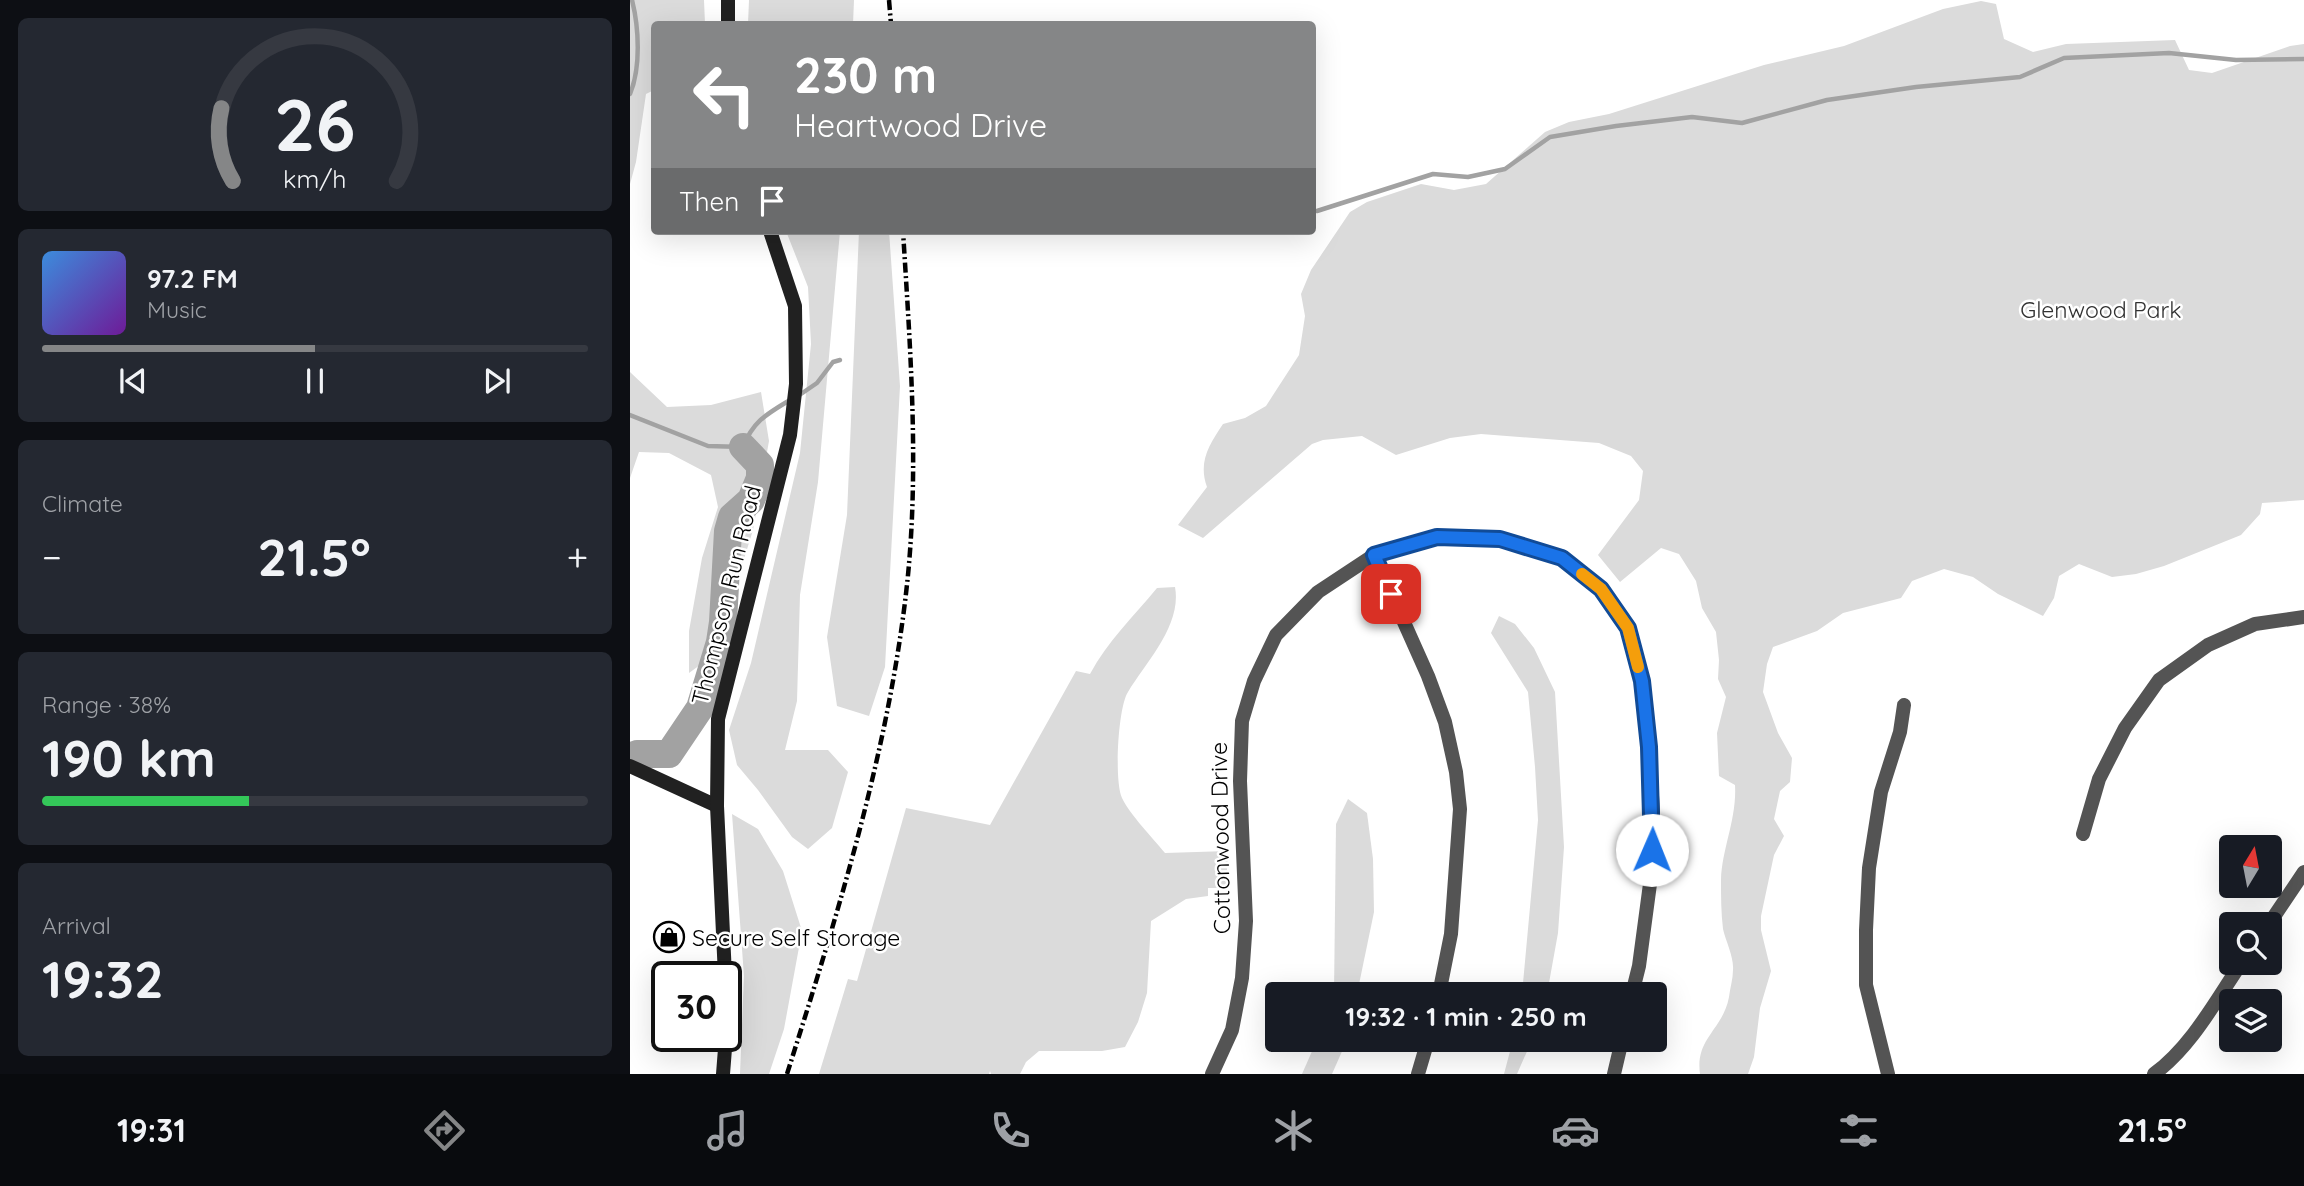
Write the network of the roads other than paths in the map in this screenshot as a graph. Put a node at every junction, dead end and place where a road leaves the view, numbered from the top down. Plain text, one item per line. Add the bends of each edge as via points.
1 (728, 0) edge
2 (727, 21) edge
3 (771, 235) edge
4 (1374, 555) junction
5 (2304, 617) edge
6 (1904, 705) dead end
7 (634, 768) edge
8 (717, 806) junction
9 (2083, 834) dead end
10 (2304, 873) edge
11 (2277, 912) edge
12 (724, 961) edge
13 (2233, 975) edge
14 (1441, 982) edge
15 (1635, 982) edge
16 (725, 1052) edge
17 (1424, 1052) edge
18 (1619, 1052) edge
19 (723, 1074) edge
20 (1212, 1074) edge
21 (1418, 1074) edge
22 (1614, 1074) edge
23 (1888, 1074) edge
24 (2154, 1074) edge

1 - 2 street
3 - 8 street, Thompson Run Road via 795,306 793,419 718,719
4 - 14 street via 1428,676 1456,772 1460,809 1451,934
4 - 15 street, Cottonwood Drive via 1437,537 1500,539 1562,558 1601,589 1628,628 1642,681 1653,812 1652,869
4 - 20 street, Cottonwood Drive via 1318,592 1284,626 1254,681 1242,721 1246,921 1242,978 1232,1030
5 - 9 street via 2255,624 2208,645 2160,680 2124,728 2099,779
6 - 23 street via 1881,792 1869,868 1866,930 1866,985
7 - 8 street
8 - 12 street, Thompson Run Road
10 - 11 street
13 - 24 street via 2192,1034
16 - 19 street
17 - 21 street
18 - 22 street

